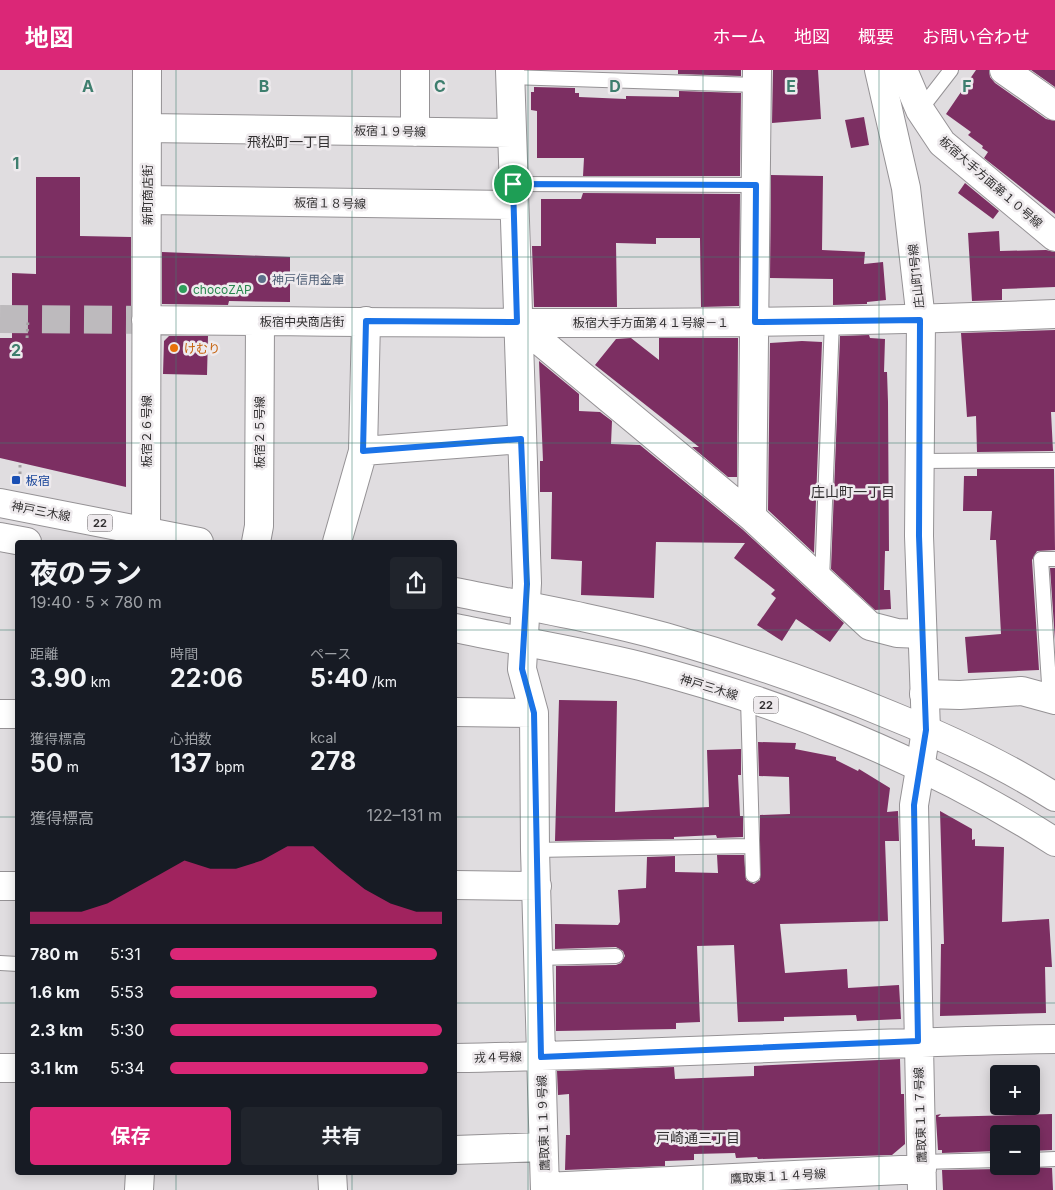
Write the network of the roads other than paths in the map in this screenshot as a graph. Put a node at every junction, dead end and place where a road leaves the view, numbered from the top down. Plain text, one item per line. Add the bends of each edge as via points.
1 (147, 70) edge
2 (415, 70) edge
3 (879, 70) edge
4 (903, 70) edge
5 (951, 70) edge
6 (1004, 70) edge
7 (510, 74) edge
8 (757, 78) edge
9 (1055, 106) edge
10 (920, 110) junction
11 (148, 128) junction
12 (415, 132) junction
13 (512, 133) junction
14 (756, 185) junction
15 (514, 194) junction
16 (147, 200) junction
17 (1055, 237) edge
18 (1055, 314) edge
19 (146, 320) junction
20 (920, 320) junction
21 (260, 321) junction
22 (366, 321) junction
23 (832, 321) junction
24 (517, 322) junction
25 (755, 322) junction
26 (521, 439) junction
27 (363, 451) junction
28 (1055, 460) edge
29 (921, 461) junction
30 (0, 503) edge
31 (752, 517) junction
32 (0, 537) edge
33 (146, 537) edge
34 (17, 540) edge
35 (178, 540) edge
36 (256, 540) edge
37 (337, 540) edge
38 (1055, 558) edge
39 (822, 581) junction
40 (457, 592) edge
41 (525, 606) junction
42 (457, 628) edge
43 (922, 634) junction
44 (523, 642) junction
45 (924, 694) junction
46 (748, 699) junction
47 (1052, 700) edge
48 (457, 712) edge
49 (534, 713) junction
50 (0, 714) edge
51 (15, 714) edge
52 (926, 730) junction
53 (920, 769) junction
54 (1055, 797) edge
55 (1055, 842) edge
56 (750, 846) junction
57 (535, 850) junction
58 (753, 875) dead end
59 (457, 885) edge
60 (0, 886) edge
61 (15, 886) edge
62 (537, 886) junction
63 (616, 956) dead end
64 (538, 958) junction
65 (0, 963) edge
66 (15, 964) edge
67 (1055, 1039) edge
68 (918, 1041) junction
69 (541, 1057) junction
70 (457, 1058) edge
71 (0, 1068) edge
72 (15, 1068) edge
73 (543, 1147) junction
74 (457, 1150) edge
75 (1055, 1159) edge
76 (1040, 1160) edge
77 (990, 1162) edge
78 (922, 1174) edge
79 (140, 1175) edge
80 (332, 1175) edge
81 (748, 1184) edge
82 (545, 1188) edge
83 (140, 1190) edge
84 (333, 1190) edge

1 - 11 street, 新町商店街
2 - 12 street
3 - 20 street, 庄山町1号線 via 906,188
4 - 10 street, 板宿大手方面第１０号線
5 - 10 lane
6 - 9 street
7 - 8 lane
7 - 13 street, 鷹取東１１９号線
8 - 14 street
10 - 17 street, 板宿大手方面第１０号線 via 942,143
11 - 12 street, 板宿１９号線
11 - 16 street, 新町商店街
12 - 13 street, 板宿１９号線
13 - 15 street, 鷹取東１１９号線
14 - 15 lane
14 - 25 street
15 - 16 street, 板宿１８号線
15 - 24 street, 鷹取東１１９号線
16 - 19 street, 新町商店街
18 - 20 street, 板宿大手方面第４１号線－１
19 - 21 street, 板宿中央商店街
19 - 33 street, 板宿２６号線
20 - 23 street, 板宿大手方面第４１号線－１
20 - 29 street, 庄山町1号線
21 - 22 street, 板宿中央商店街
21 - 36 street, 板宿２５号線
22 - 24 street, 板宿中央商店街
22 - 27 street
23 - 25 street, 板宿大手方面第４１号線－１
23 - 39 lane
24 - 25 street, 板宿大手方面第４１号線－１
24 - 26 street, 鷹取東１１９号線
24 - 31 street
25 - 31 street
26 - 27 street
26 - 41 street, 鷹取東１１９号線 via 527,584
27 - 37 street
28 - 29 lane
29 - 43 street, 庄山町1号線
30 - 33 street, 神戸三木線 / 22
31 - 39 street
32 - 34 street
33 - 35 street, 神戸三木線 / 22
38 - 47 lane via 1041,559
39 - 43 street via 870,626 897,633
40 - 41 street
41 - 44 street, 鷹取東１１９号線
41 - 52 street via 664,637 733,658 838,693
42 - 44 street, 神戸三木線 / 22
43 - 45 street, 庄山町1号線
44 - 46 street, 神戸三木線 / 22 via 642,667
44 - 49 street, 鷹取東１１９号線 via 522,669
45 - 47 street via 1022,691
45 - 52 street, 庄山町1号線
46 - 53 street, 神戸三木線 / 22 via 828,727
46 - 56 lane
48 - 49 street
49 - 57 street, 鷹取東１１９号線
50 - 51 street
52 - 53 street, 庄山町1号線
52 - 54 street via 1002,766
53 - 55 street, 神戸三木線 / 22 via 984,800
53 - 68 street, 鷹取東１１７号線 via 914,805
56 - 57 lane
56 - 58 lane
57 - 62 street, 鷹取東１１９号線
59 - 62 street
60 - 61 street
62 - 64 street, 鷹取東１１９号線
63 - 64 lane
64 - 69 street, 鷹取東１１９号線
65 - 66 lane
67 - 68 street, 戎４号線
68 - 69 street, 戎４号線
68 - 78 street, 鷹取東１１７号線
69 - 70 street, 戎４号線
69 - 73 street, 鷹取東１１９号線
71 - 72 street
73 - 74 street
73 - 82 street, 鷹取東１１９号線
75 - 76 lane
77 - 78 lane
78 - 81 street, 鷹取東１１４号線
79 - 83 street
80 - 84 street
81 - 82 street, 鷹取東１１４号線

